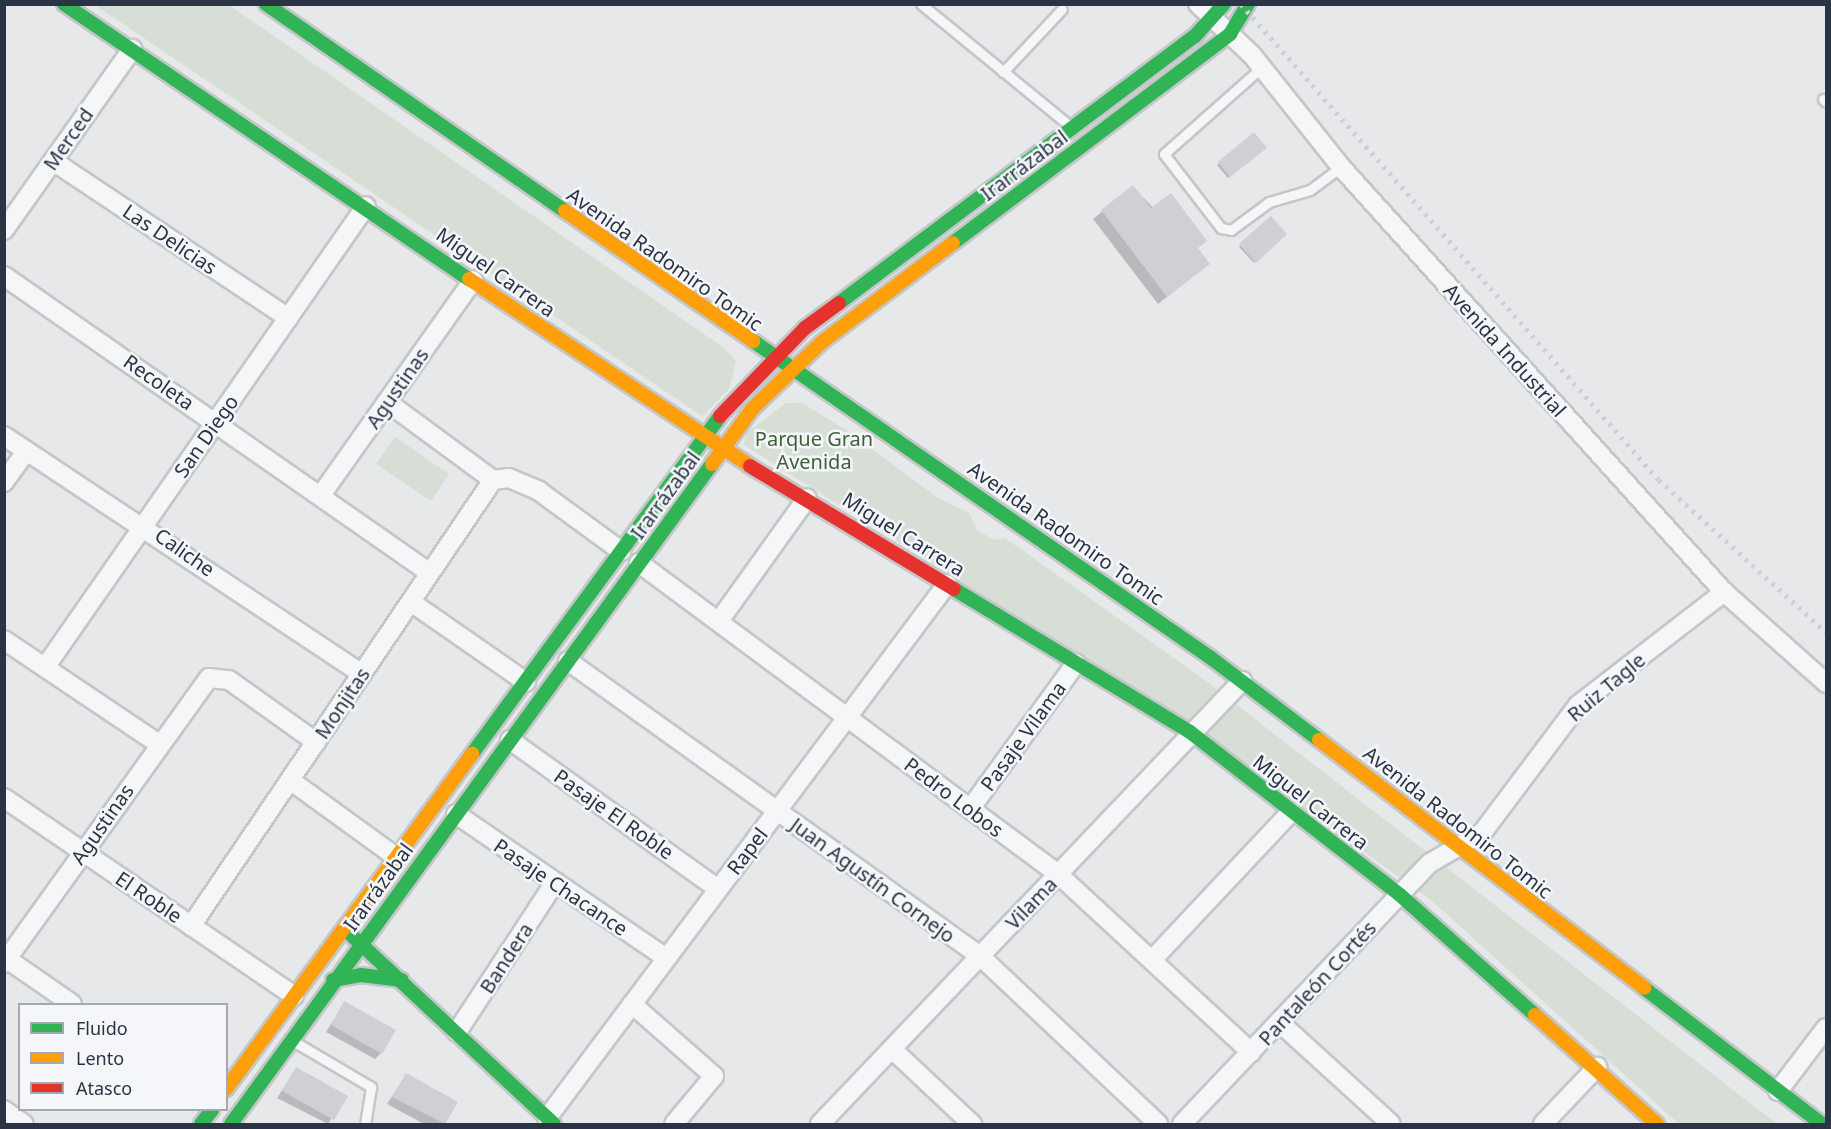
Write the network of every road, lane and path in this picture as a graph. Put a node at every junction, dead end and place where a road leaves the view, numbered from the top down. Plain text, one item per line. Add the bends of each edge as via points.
1 (64, 4) edge
2 (266, 4) edge
3 (921, 4) edge
4 (1197, 4) edge
5 (1248, 4) edge
6 (1062, 9) dead end
7 (1219, 12) edge
8 (1230, 34) junction
9 (132, 49) junction
10 (1262, 68) junction
11 (1003, 72) junction
12 (1072, 128) junction
13 (53, 161) junction
14 (1341, 167) junction
15 (366, 206) junction
16 (4, 230) edge
17 (4, 276) edge
18 (473, 280) junction
19 (288, 318) junction
20 (773, 357) junction
21 (792, 369) junction
22 (387, 402) junction
23 (216, 422) junction
24 (4, 436) edge
25 (703, 438) junction
26 (722, 449) junction
27 (26, 452) junction
28 (493, 480) junction
29 (4, 482) edge
30 (321, 495) junction
31 (807, 498) junction
32 (144, 525) junction
33 (621, 551) junction
34 (639, 563) junction
35 (430, 573) junction
36 (946, 584) junction
37 (1724, 592) junction
38 (411, 602) junction
39 (719, 621) junction
40 (4, 640) edge
41 (568, 661) junction
42 (1076, 663) junction
43 (46, 666) junction
44 (362, 674) junction
45 (1242, 681) junction
46 (526, 682) junction
47 (1827, 683) edge
48 (847, 716) junction
49 (1190, 732) junction
50 (510, 740) junction
51 (316, 742) junction
52 (159, 744) junction
53 (290, 780) junction
54 (4, 798) edge
55 (970, 809) junction
56 (777, 811) junction
57 (1291, 812) junction
58 (456, 814) junction
59 (1454, 844) junction
60 (83, 852) junction
61 (396, 857) junction
62 (1058, 874) junction
63 (554, 884) junction
64 (718, 889) junction
65 (1400, 895) junction
66 (191, 926) junction
67 (343, 928) junction
68 (362, 942) junction
69 (980, 956) junction
70 (666, 958) junction
71 (1152, 960) junction
72 (6, 961) edge
73 (333, 980) junction
74 (402, 980) junction
75 (294, 996) junction
76 (69, 1003) edge
77 (632, 1004) junction
78 (1279, 1022) junction
79 (1827, 1028) edge
80 (457, 1032) junction
81 (291, 1040) junction
82 (892, 1049) junction
83 (1251, 1052) junction
84 (1597, 1066) junction
85 (228, 1086) edge
86 (1778, 1091) junction
87 (4, 1110) edge
88 (211, 1111) edge
89 (551, 1121) edge
90 (1384, 1122) edge
91 (1649, 1122) edge
92 (24, 1125) edge
93 (201, 1125) edge
94 (231, 1125) edge
95 (365, 1125) edge
96 (674, 1125) edge
97 (820, 1125) edge
98 (972, 1125) edge
99 (1158, 1125) edge
100 (1182, 1125) edge
101 (1543, 1125) edge
102 (1822, 1125) edge

1 - 9 main road, Miguel Carrera
2 - 20 main road, Avenida Radomiro Tomic
3 - 11 lane
4 - 7 street, Avenida Industrial
5 - 8 main road, Irarrázabal
6 - 11 lane
7 - 8 street, Avenida Industrial
7 - 12 main road, Irarrázabal
8 - 10 street, Avenida Industrial
8 - 21 main road, Irarrázabal
9 - 13 street, Merced
9 - 15 main road, Miguel Carrera
10 - 14 street, Avenida Industrial
10 - 14 lane via 1164,154 1221,228 1231,230 1269,202 1310,190
11 - 12 lane
12 - 20 main road, Irarrázabal
13 - 16 street, Merced
13 - 19 street, Las Delicias
14 - 37 street, Avenida Industrial
15 - 18 main road, Miguel Carrera
15 - 19 street, San Diego
17 - 23 street, Recoleta
18 - 22 street, Agustinas
18 - 25 main road, Miguel Carrera
19 - 23 street, San Diego
20 - 21 main road, Avenida Radomiro Tomic
20 - 25 main road, Irarrázabal
21 - 26 main road, Irarrázabal
21 - 45 main road, Avenida Radomiro Tomic
22 - 28 street
22 - 30 street, Agustinas
23 - 30 street, Recoleta
23 - 32 street, San Diego
24 - 27 street, Caliche
25 - 26 main road, Miguel Carrera
25 - 33 main road, Irarrázabal
26 - 31 main road, Miguel Carrera
26 - 34 main road, Irarrázabal
27 - 29 street
27 - 32 street, Caliche
28 - 33 street via 509,478 539,491
28 - 35 street, Monjitas
30 - 35 street, Recoleta
31 - 36 main road, Miguel Carrera
31 - 39 street
32 - 43 street, San Diego
32 - 44 street, Caliche
33 - 46 main road, Irarrázabal
34 - 39 street, Pedro Lobos
34 - 41 main road, Irarrázabal
35 - 38 street, Monjitas
36 - 42 main road, Miguel Carrera
36 - 48 street, Rapel
37 - 47 street, Avenida Industrial
37 - 59 street, Ruiz Tagle via 1578,705 1490,825 1479,836
38 - 44 street, Monjitas
38 - 46 street
39 - 48 street, Pedro Lobos
40 - 43 street
41 - 50 main road, Irarrázabal
41 - 56 street, Juan Agustín Cornejo
42 - 49 main road, Miguel Carrera
42 - 55 street, Pasaje Vilama
43 - 52 street
44 - 51 street, Monjitas
45 - 49 street, Vilama
45 - 59 main road, Avenida Radomiro Tomic
46 - 61 main road, Irarrázabal
48 - 55 street, Pedro Lobos
48 - 56 street, Rapel
49 - 57 main road, Miguel Carrera
49 - 62 street, Vilama
50 - 58 main road, Irarrázabal
50 - 64 street, Pasaje El Roble
51 - 52 street, Agustinas via 225,678 209,678
51 - 53 street, Monjitas
52 - 60 street, Agustinas
53 - 61 street
53 - 66 street, Monjitas
54 - 60 street, El Roble
55 - 62 street, Pedro Lobos
56 - 64 street, Rapel
56 - 69 street, Juan Agustín Cornejo
57 - 65 main road, Miguel Carrera
57 - 71 street
58 - 63 street, Pasaje Chacance
58 - 68 main road, Irarrázabal
59 - 65 street, Pantaleón Cortés
59 - 86 main road, Avenida Radomiro Tomic
60 - 66 street, El Roble
60 - 72 street, Agustinas
61 - 67 main road, Irarrázabal
62 - 69 street, Vilama
62 - 71 street, Pedro Lobos
63 - 70 street, Pasaje Chacance
63 - 80 street, Bandera
64 - 70 street, Rapel
65 - 78 street, Pantaleón Cortés
65 - 84 main road, Miguel Carrera
66 - 75 street, El Roble
67 - 68 main road
67 - 75 main road, Irarrázabal
68 - 73 main road, Irarrázabal
68 - 74 main road
69 - 82 street, Vilama
69 - 99 street, Juan Agustín Cornejo
70 - 77 street, Rapel
71 - 83 street, Pedro Lobos
72 - 76 street
73 - 74 main road via 362,975
73 - 81 main road, Irarrázabal
74 - 80 main road
75 - 85 main road, Irarrázabal
77 - 89 street, Rapel
77 - 96 street via 714,1076
78 - 83 street, Pantaleón Cortés
78 - 90 street
79 - 86 street
80 - 89 main road
81 - 94 main road, Irarrázabal
81 - 95 lane via 371,1087
82 - 97 street, Vilama
82 - 98 street
83 - 100 street, Pantaleón Cortés
84 - 91 main road, Miguel Carrera
84 - 101 street
86 - 102 main road, Avenida Radomiro Tomic
87 - 92 street
88 - 93 main road

